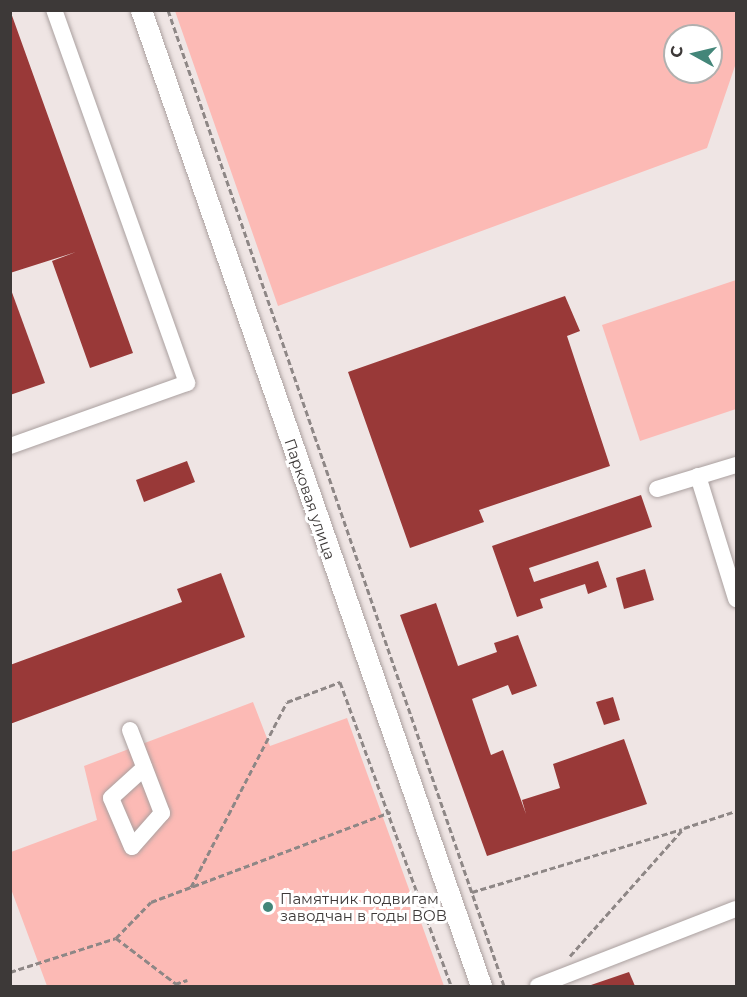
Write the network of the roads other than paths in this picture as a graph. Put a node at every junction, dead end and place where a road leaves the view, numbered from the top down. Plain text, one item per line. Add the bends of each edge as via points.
1 (54, 10) edge
2 (141, 10) edge
3 (10, 446) edge
4 (736, 465) edge
5 (698, 476) junction
6 (657, 489) dead end
7 (736, 599) edge
8 (130, 730) dead end
9 (144, 768) dead end
10 (736, 909) edge
11 (481, 987) edge
12 (538, 987) edge

1 - 3 lane via 187,383
2 - 11 main road, Парковая улица
4 - 5 lane
5 - 6 lane
5 - 7 lane
8 - 9 lane
10 - 12 lane

